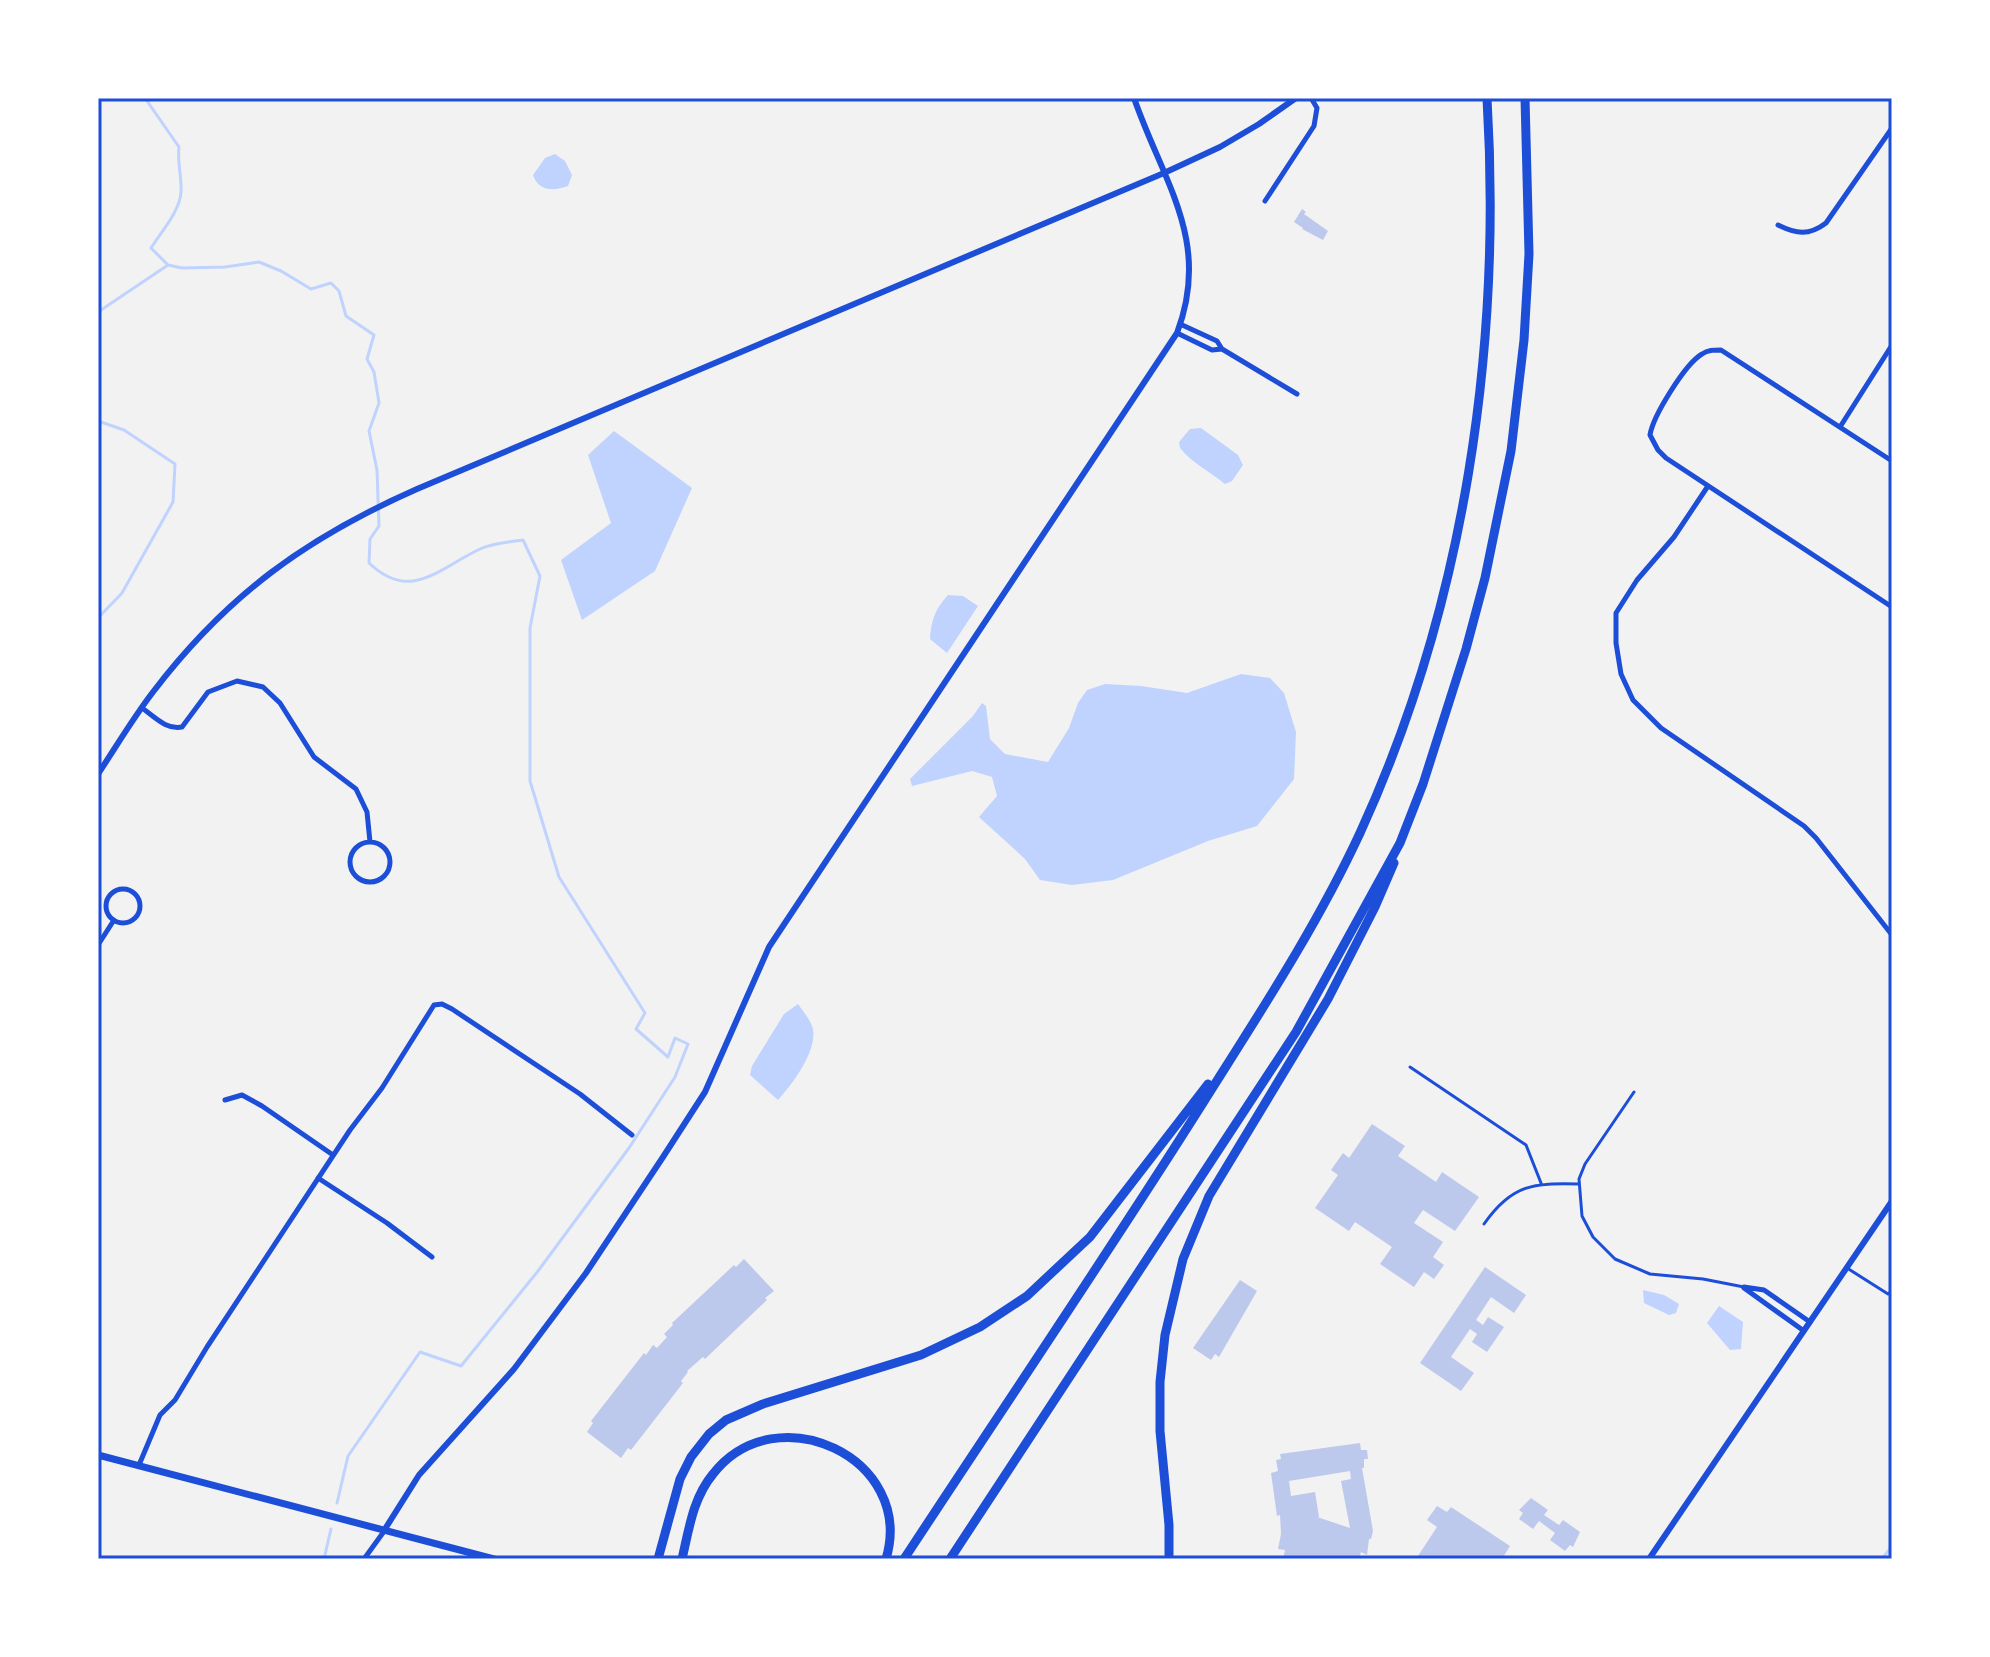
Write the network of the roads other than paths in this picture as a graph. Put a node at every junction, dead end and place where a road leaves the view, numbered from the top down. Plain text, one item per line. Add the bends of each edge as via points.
1 (1134, 98) edge
2 (1296, 98) edge
3 (1311, 98) edge
4 (1487, 98) edge
5 (1525, 98) edge
6 (1892, 128) edge
7 (1164, 173) junction
8 (1265, 201) dead end
9 (1778, 225) dead end
10 (1180, 324) junction
11 (1177, 333) junction
12 (1892, 345) edge
13 (1222, 349) junction
14 (1297, 394) dead end
15 (1840, 427) junction
16 (1892, 461) edge
17 (1708, 486) junction
18 (1892, 607) edge
19 (142, 708) junction
20 (98, 774) edge
21 (370, 842) junction
22 (1400, 843) junction
23 (114, 920) junction
24 (1892, 935) edge
25 (98, 945) edge
26 (1249, 1030) junction
27 (1410, 1067) dead end
28 (1634, 1092) dead end
29 (225, 1100) dead end
30 (632, 1135) dead end
31 (333, 1155) junction
32 (318, 1178) junction
33 (1541, 1183) junction
34 (1579, 1184) junction
35 (1892, 1201) edge
36 (1484, 1224) dead end
37 (432, 1257) dead end
38 (1847, 1268) junction
39 (1744, 1287) junction
40 (1890, 1293) edge
41 (1810, 1322) junction
42 (1804, 1331) junction
43 (98, 1455) edge
44 (139, 1465) junction
45 (385, 1529) junction
46 (364, 1559) edge
47 (494, 1559) edge
48 (658, 1559) edge
49 (682, 1559) edge
50 (886, 1559) edge
51 (904, 1559) edge
52 (950, 1559) edge
53 (1169, 1559) edge
54 (1649, 1559) edge

1 - 7 street
2 - 7 street via 1220,147
3 - 8 street via 1317,108 1314,126
4 - 26 highway via 1491,239 1485,340 1465,489 1440,603 1406,715 1359,834 1308,934
5 - 22 highway via 1529,254 1511,451 1466,649
6 - 9 street via 1826,223 1805,233
7 - 10 street via 1182,214 1189,255 1190,286
7 - 19 street via 349,521 241,595
10 - 11 street
10 - 13 street via 1217,341
11 - 13 street via 1212,350
11 - 45 street via 769,947 705,1092 663,1157 586,1273 514,1369 419,1475
12 - 15 street
13 - 14 street
15 - 16 street
15 - 17 street via 1733,356 1710,350 1694,360 1650,435 1658,450
17 - 18 street
17 - 24 street via 1616,613 1621,674 1633,700 1661,728 1804,826
19 - 20 street
19 - 21 street via 164,725 182,727 208,692 237,681 263,687 280,703 314,757 356,789 367,812
21 - 21 street via 354,850 350,862 358,878 370,882 383,877 390,865 387,852
22 - 52 highway via 1289,1043
22 - 53 highway via 1380,897 1328,999 1234,1149 1183,1259 1160,1382
23 - 23 street via 126,923 140,913 133,891 117,889 109,896 106,907
23 - 25 street
26 - 48 highway via 1090,1237 1027,1296 980,1327 921,1355 763,1404 709,1434 680,1479
26 - 51 highway
27 - 33 lane via 1526,1145
28 - 34 lane via 1585,1164
29 - 31 street via 242,1095
30 - 31 street via 580,1094 442,1004 434,1005
31 - 32 street
32 - 37 street
32 - 44 street via 175,1400 160,1415
33 - 34 lane
33 - 36 lane via 1518,1189
34 - 39 lane via 1582,1216 1593,1237 1615,1259 1650,1274
35 - 38 street
38 - 40 lane
38 - 41 street
39 - 41 street via 1764,1290
39 - 42 street
41 - 42 street
42 - 54 street
43 - 44 main road
44 - 45 main road
45 - 46 street
45 - 47 main road
49 - 50 highway via 692,1514 714,1472 744,1449 791,1437 819,1440 844,1451 869,1472 889,1519

